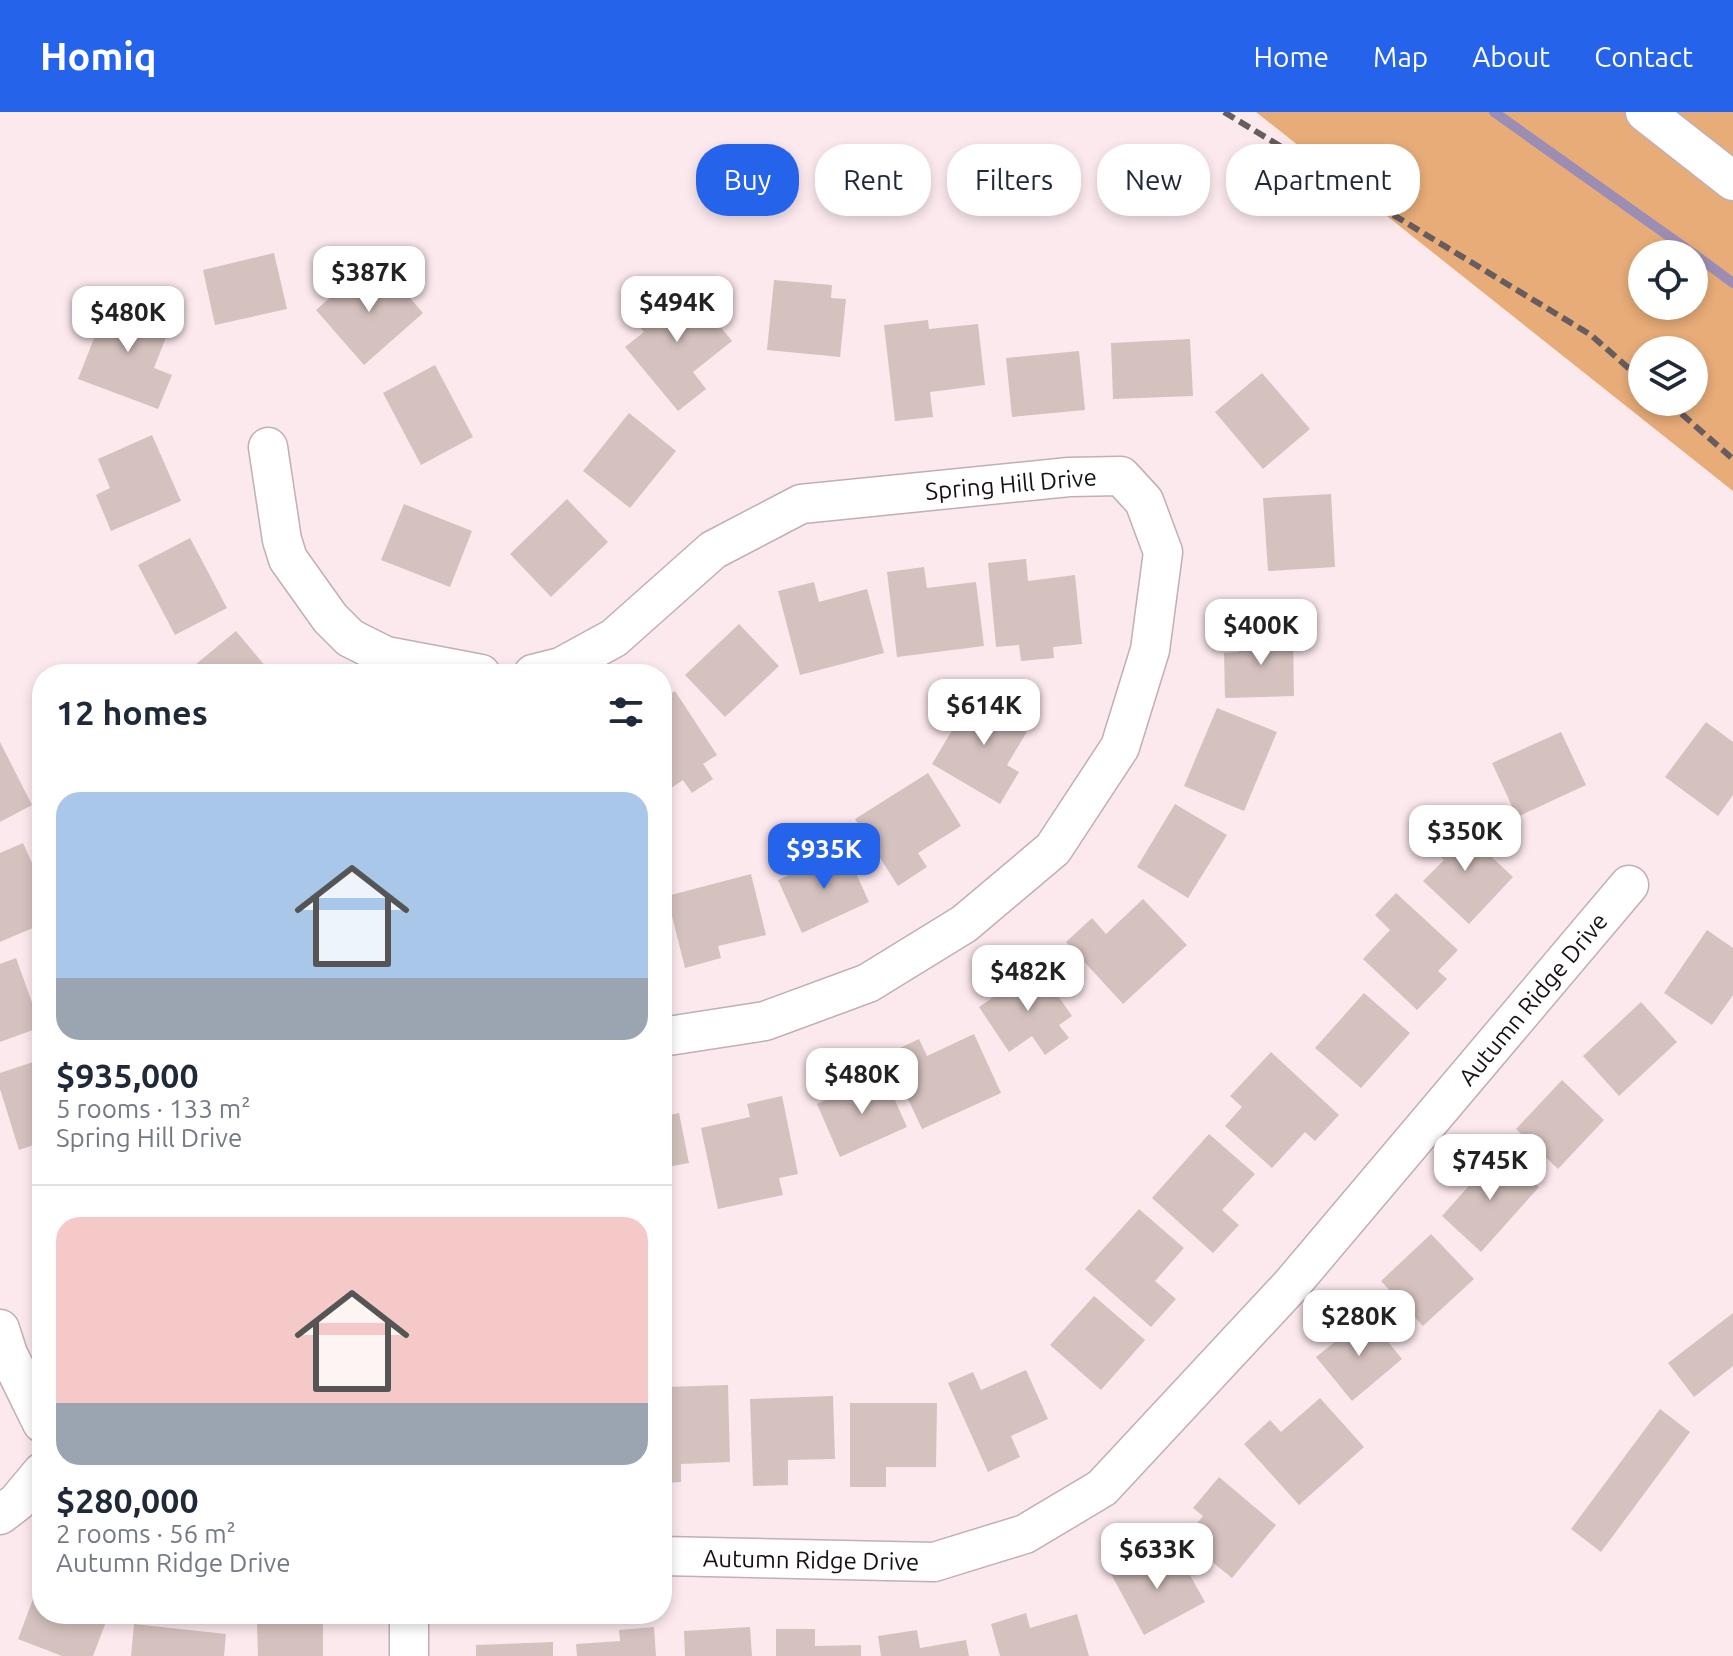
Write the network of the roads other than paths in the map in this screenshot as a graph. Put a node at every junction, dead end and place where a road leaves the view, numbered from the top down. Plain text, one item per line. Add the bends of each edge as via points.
1 (1645, 112) edge
2 (1733, 181) edge
3 (268, 447) dead end
4 (428, 664) edge
5 (566, 664) edge
6 (1629, 885) dead end
7 (672, 1035) edge
8 (0, 1329) edge
9 (32, 1403) edge
10 (32, 1484) edge
11 (0, 1515) edge
12 (672, 1556) edge
13 (409, 1624) edge
14 (409, 1656) edge

1 - 2 street
3 - 4 street via 288,559 330,618 350,638 386,656
5 - 7 street, Spring Hill Drive via 614,638 713,550 801,504 1121,476 1144,501 1163,552 1150,650 1120,747 1053,849 964,924 868,983 765,1021
6 - 12 street, Autumn Ridge Drive via 1291,1285 1102,1488 1025,1534 934,1562
8 - 9 street
10 - 11 street
13 - 14 street

